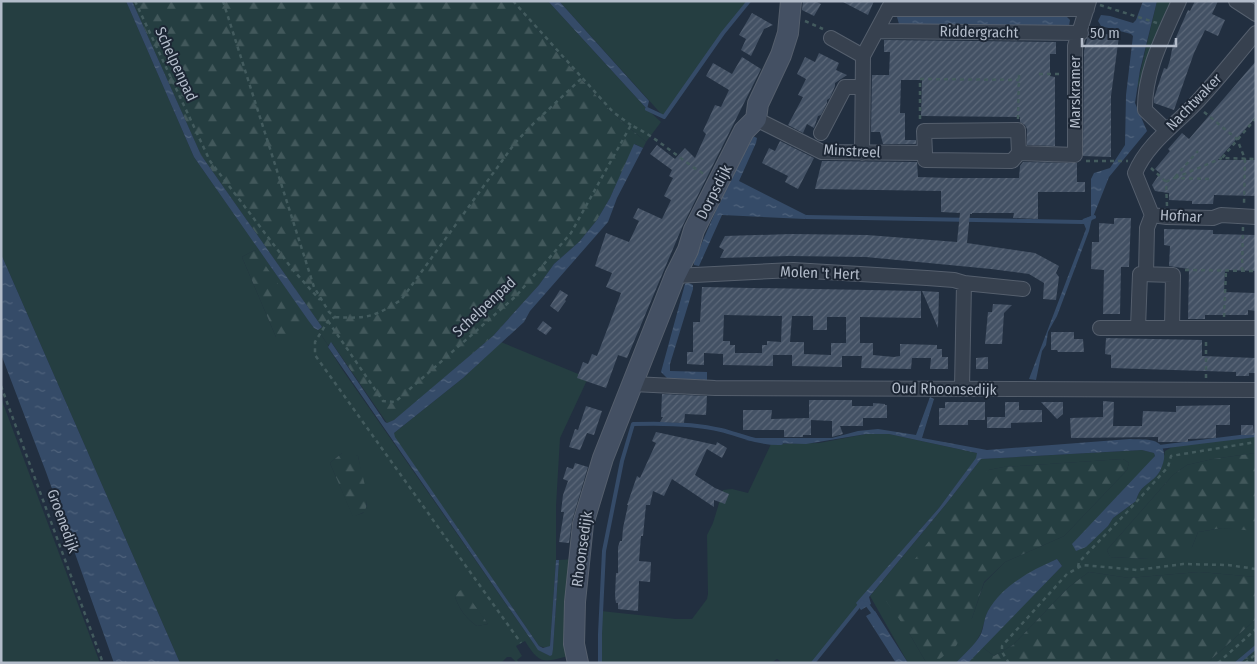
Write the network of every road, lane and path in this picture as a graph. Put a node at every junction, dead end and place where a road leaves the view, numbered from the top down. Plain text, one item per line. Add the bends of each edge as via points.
1 (135, 1) edge
2 (224, 1) edge
3 (513, 1) edge
4 (1179, 1) edge
5 (1236, 1) edge
6 (1088, 4) edge
7 (890, 5) edge
8 (790, 8) edge
9 (1256, 14) edge
10 (1153, 21) dead end
11 (877, 31) junction
12 (1081, 33) junction
13 (1256, 33) edge
14 (831, 38) joint
15 (863, 56) junction
16 (1019, 73) dead end
17 (1039, 74) dead end
18 (1074, 74) junction
19 (582, 78) junction
20 (1019, 80) junction
21 (862, 87) junction
22 (1195, 104) junction
23 (1256, 118) edge
24 (756, 119) junction
25 (631, 125) junction
26 (1018, 130) junction
27 (1166, 130) junction
28 (924, 131) junction
29 (821, 133) dead end
30 (1237, 139) junction
31 (1198, 151) dead end
32 (862, 152) junction
33 (924, 153) junction
34 (1019, 153) junction
35 (1075, 155) junction
36 (1222, 158) junction
37 (1245, 159) junction
38 (1256, 159) edge
39 (1135, 165) junction
40 (1174, 178) junction
41 (1211, 179) dead end
42 (1166, 182) junction
43 (718, 183) junction
44 (1152, 214) junction
45 (1250, 216) edge
46 (1167, 217) junction
47 (1226, 271) junction
48 (1242, 271) junction
49 (1256, 271) edge
50 (1146, 274) junction
51 (1173, 275) junction
52 (675, 276) junction
53 (964, 283) junction
54 (1023, 288) dead end
55 (323, 303) junction
56 (335, 317) junction
57 (328, 321) junction
58 (1206, 327) junction
59 (1100, 328) dead end
60 (1138, 328) junction
61 (1172, 328) junction
62 (1224, 328) junction
63 (1256, 328) edge
64 (633, 384) junction
65 (1, 386) edge
66 (962, 388) junction
67 (1206, 390) junction
68 (1256, 390) edge
69 (1256, 442) edge
70 (1078, 567) junction
71 (1256, 569) edge
72 (1256, 629) edge
73 (521, 643) dead end
74 (1256, 654) edge
75 (103, 663) edge
76 (578, 663) edge
77 (1009, 663) edge
78 (1218, 663) edge
79 (1246, 663) edge

1 - 55 path, Schelpenpad via 210,162 293,270
2 - 55 path, Schelpenpad via 314,287
3 - 19 path
4 - 27 street via 1156,55 1144,100 1145,110
5 - 9 street
6 - 7 street, Riddergracht
6 - 10 path
6 - 12 street, Marskramer
7 - 11 street
8 - 14 path via 831,32
8 - 24 street, Dorpsdijk via 788,33 758,104
11 - 12 street, Riddergracht
11 - 15 street
12 - 18 street, Marskramer via 1075,46
13 - 22 street, Nachtwaker
14 - 15 street
15 - 21 street
16 - 20 path
17 - 18 path
18 - 35 street, Marskramer
19 - 25 path via 613,112
19 - 56 path via 516,143 401,300 379,314
20 - 26 path
20 - 28 path via 920,79 920,129
21 - 29 street via 845,86
21 - 32 street
22 - 27 street, Nachtwaker
22 - 30 path
23 - 30 path
24 - 32 street, Minstreel via 822,152
24 - 43 street, Dorpsdijk via 744,132
25 - 43 path via 659,140 688,165
25 - 57 path, Schelpenpad via 571,233 516,296 396,402 383,401
26 - 28 street
26 - 34 street
27 - 39 street, Nachtwaker
28 - 33 street
30 - 36 path
30 - 37 path
31 - 40 path
32 - 33 street, Minstreel
33 - 34 street, Minstreel via 925,160 1012,161
34 - 35 street, Minstreel
35 - 39 path via 1084,160
36 - 37 path
36 - 40 path
37 - 38 path
37 - 45 path
39 - 42 path
39 - 44 street, Hofnar
40 - 41 path
40 - 42 path
42 - 46 path
43 - 52 street, Dorpsdijk
44 - 46 street, Hofnar
44 - 50 street via 1147,228
45 - 46 street, Hofnar
45 - 48 path
47 - 48 path
47 - 51 path via 1178,270
47 - 62 path
48 - 49 path
50 - 51 street
50 - 60 street via 1140,274
51 - 61 street
52 - 53 street, Molen 't Hert via 793,270
52 - 64 street, Dorpsdijk
53 - 54 street, Molen 't Hert
53 - 66 street
55 - 56 path, Schelpenpad
56 - 57 path
57 - 73 path via 315,342 316,355
58 - 61 street
58 - 62 street
58 - 67 path
59 - 60 street
60 - 61 street
62 - 63 street
64 - 66 street, Oud Rhoonsedijk via 715,388
64 - 76 street, Rhoonsedijk via 603,458 583,524 575,602 574,644
65 - 75 path, Groenedijk
66 - 67 street, Oud Rhoonsedijk
67 - 68 street, Oud Rhoonsedijk
69 - 70 path via 1171,456 1168,467 1079,562
70 - 71 path via 1092,565 1137,570 1183,564
70 - 77 path via 1067,574 1002,646
72 - 78 path
74 - 79 path

